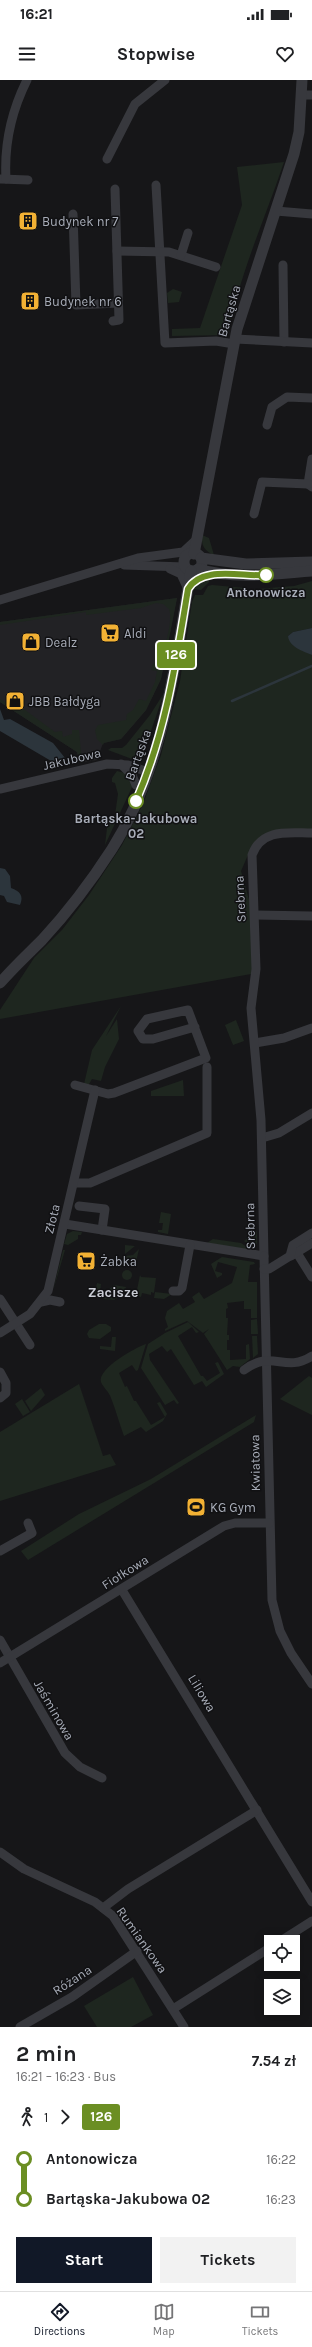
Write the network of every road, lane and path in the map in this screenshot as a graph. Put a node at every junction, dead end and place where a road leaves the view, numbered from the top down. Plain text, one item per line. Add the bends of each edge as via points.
1 (27, 80) edge
2 (165, 80) edge
3 (302, 80) edge
4 (307, 95) edge
5 (107, 159) dead end
6 (3, 179) edge
7 (28, 180) dead end
8 (156, 186) dead end
9 (115, 189) dead end
10 (276, 211) junction
11 (73, 214) dead end
12 (312, 214) edge
13 (188, 233) dead end
14 (117, 251) junction
15 (158, 251) junction
16 (181, 255) junction
17 (284, 265) dead end
18 (216, 267) dead end
19 (118, 304) junction
20 (113, 321) dead end
21 (234, 342) junction
22 (284, 342) junction
23 (312, 343) edge
24 (312, 398) edge
25 (268, 425) dead end
26 (312, 458) edge
27 (310, 486) edge
28 (254, 514) dead end
29 (197, 539) junction
30 (168, 555) junction
31 (216, 561) junction
32 (193, 562) junction
33 (312, 562) edge
34 (118, 565) junction
35 (166, 568) junction
36 (312, 571) edge
37 (214, 574) junction
38 (188, 589) junction
39 (0, 600) edge
40 (121, 764) junction
41 (145, 771) junction
42 (136, 785) junction
43 (0, 789) edge
44 (312, 833) edge
45 (102, 863) junction
46 (255, 915) junction
47 (312, 916) edge
48 (0, 983) edge
49 (195, 1027) junction
50 (312, 1028) edge
51 (255, 1043) junction
52 (207, 1067) dead end
53 (75, 1085) dead end
54 (95, 1090) junction
55 (312, 1113) edge
56 (262, 1138) junction
57 (74, 1183) junction
58 (79, 1206) dead end
59 (65, 1224) junction
60 (102, 1230) junction
61 (312, 1232) edge
62 (312, 1243) edge
63 (190, 1245) junction
64 (293, 1255) junction
65 (264, 1256) junction
66 (264, 1269) junction
67 (312, 1277) edge
68 (173, 1291) dead end
69 (0, 1299) edge
70 (41, 1302) junction
71 (60, 1302) dead end
72 (16, 1324) junction
73 (0, 1333) edge
74 (30, 1345) dead end
75 (312, 1356) edge
76 (266, 1359) junction
77 (244, 1370) dead end
78 (0, 1372) edge
79 (0, 1398) edge
80 (28, 1523) dead end
81 (269, 1523) junction
82 (0, 1551) edge
83 (122, 1590) junction
84 (0, 1640) edge
85 (10, 1657) junction
86 (0, 1663) edge
87 (312, 1684) edge
88 (102, 1778) dead end
89 (257, 1810) junction
90 (0, 1852) edge
91 (312, 1902) edge
92 (103, 1908) junction
93 (312, 1921) edge
94 (290, 1935) edge
95 (137, 1951) junction
96 (264, 1951) edge
97 (173, 2009) junction
98 (20, 2027) edge
99 (184, 2027) edge

1 - 6 street via 14,110 6,143
2 - 5 street via 135,104
3 - 4 street, Bartąska
4 - 10 street, Bartąska
6 - 7 street
8 - 15 street
9 - 14 street
10 - 12 street
10 - 21 street, Bartąska
11 - 19 street via 76,308
13 - 16 street
14 - 15 street
14 - 19 street
15 - 16 street
15 - 21 street via 165,343
16 - 18 street
17 - 22 street
19 - 20 street via 119,320
21 - 22 street
21 - 29 street, Bartąska
22 - 23 street
24 - 25 street via 287,397 272,407
26 - 27 street
27 - 28 street via 262,482
29 - 30 street via 183,552
29 - 31 street via 203,553
29 - 32 street, Bartąska
30 - 32 street
30 - 34 street via 138,558
31 - 32 street
31 - 33 street via 271,564
32 - 35 street
32 - 37 street
32 - 38 street, Bartąska
34 - 35 street
34 - 39 street
35 - 38 street via 181,574
36 - 37 street via 252,576
37 - 38 street via 195,579
38 - 41 street, Bartąska via 168,695
40 - 41 street, Jakubowa
40 - 42 street via 132,775
40 - 43 street, Jakubowa via 106,764
41 - 42 street, Bartąska
41 - 45 street, Bartąska via 117,840
42 - 45 street, Bartąska
44 - 46 street, Srebrna via 272,834 260,841 252,855
45 - 48 street, Bartąska via 69,908
46 - 47 street
46 - 51 street, Srebrna via 256,969 250,1008
49 - 49 street via 188,1010 147,1019 138,1031 143,1039 153,1039
49 - 54 street via 206,1058 114,1093
50 - 51 street via 284,1038
51 - 56 street, Srebrna
52 - 57 street via 206,1133 90,1183
53 - 54 street
54 - 57 street, Złota
55 - 56 street via 279,1133
56 - 65 street, Srebrna
57 - 59 street, Złota
58 - 60 street via 105,1209
59 - 60 street, Srebrna
59 - 70 street, Złota via 48,1291
60 - 63 street, Srebrna
61 - 64 street via 293,1245
62 - 64 street
63 - 65 street, Srebrna
63 - 68 street via 182,1288
64 - 66 street via 270,1269
64 - 67 street
65 - 66 street, Kwiatowa
66 - 76 street, Kwiatowa
69 - 72 street
70 - 71 street
70 - 72 street, Złota
72 - 73 street, Złota
72 - 74 street
75 - 76 street via 304,1361 289,1364
76 - 77 street via 253,1363
76 - 81 street, Kwiatowa
78 - 79 street via 7,1388 6,1393
80 - 82 street via 32,1533
81 - 83 street, Fiołkowa via 235,1523 224,1526
81 - 87 street, Kwiatowa via 272,1600 280,1631
83 - 85 street, Fiołkowa
83 - 89 street, Liliowa
84 - 85 street, Jaśminowa
85 - 86 street, Fiołkowa
85 - 88 street, Jaśminowa via 65,1753 80,1768
89 - 91 street, Liliowa
89 - 92 street via 128,1889
90 - 92 street, Rumiankowa via 24,1869
92 - 95 street, Rumiankowa via 113,1916
93 - 94 street
95 - 97 street, Rumiankowa
95 - 98 street, Różana via 72,1996
96 - 97 street
97 - 99 street, Rumiankowa

